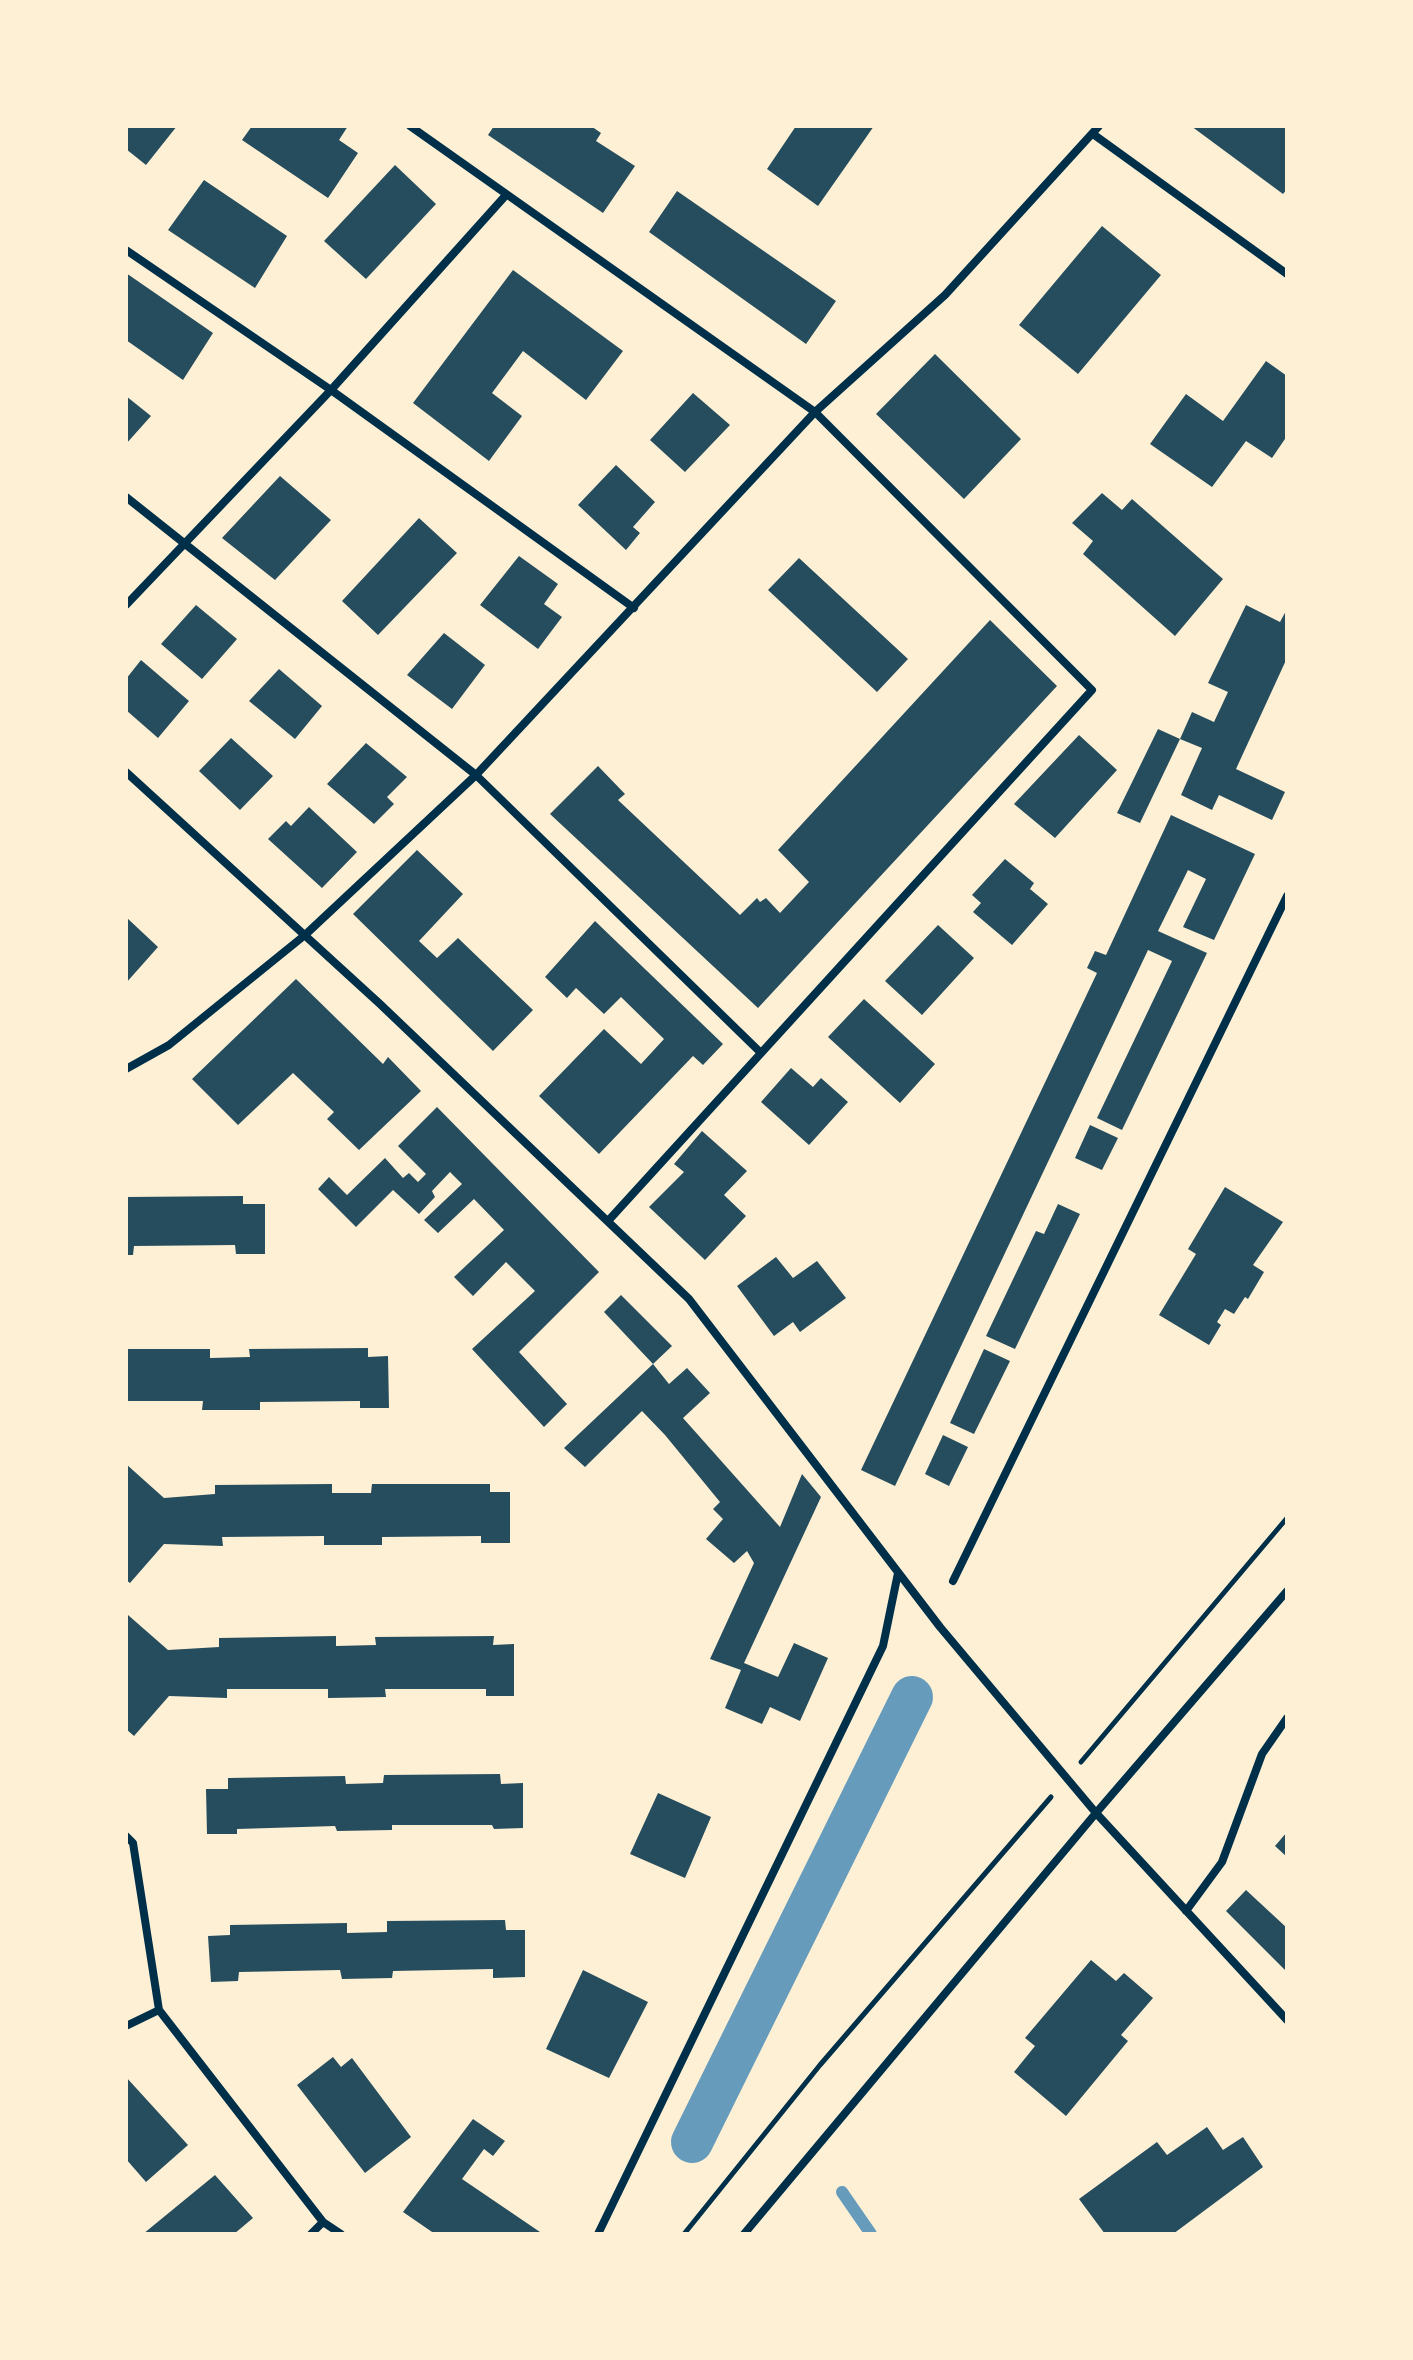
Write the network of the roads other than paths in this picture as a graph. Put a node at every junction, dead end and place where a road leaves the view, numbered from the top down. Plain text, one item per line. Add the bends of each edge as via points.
1 (410, 126) edge
2 (1096, 130) edge
3 (506, 195) junction
4 (126, 250) edge
5 (1287, 274) edge
6 (331, 390) junction
7 (815, 412) junction
8 (126, 497) edge
9 (183, 543) junction
10 (126, 605) edge
11 (634, 608) junction
12 (126, 772) edge
13 (476, 775) junction
14 (1287, 896) edge
15 (305, 935) junction
16 (761, 1053) junction
17 (127, 1067) edge
18 (608, 1221) junction
19 (898, 1573) junction
20 (953, 1581) dead end
21 (1287, 1591) edge
22 (1287, 1718) edge
23 (1096, 1813) junction
24 (126, 1836) edge
25 (1186, 1911) junction
26 (159, 2010) junction
27 (1287, 2020) edge
28 (126, 2026) edge
29 (323, 2222) junction
30 (311, 2234) edge
31 (341, 2234) edge
32 (598, 2234) edge
33 (744, 2234) edge

1 - 3 street
2 - 5 street
2 - 7 street via 945,295
3 - 6 street
3 - 7 street
4 - 6 street
6 - 9 street
6 - 11 street
7 - 11 street
7 - 16 street via 1092,690
8 - 9 street
9 - 10 street
9 - 13 street
11 - 13 street
12 - 15 street
13 - 15 street
13 - 16 street
14 - 20 street
15 - 17 street via 169,1045
15 - 18 street
16 - 18 street
18 - 19 street via 689,1299
19 - 23 street
19 - 32 street via 883,1646
21 - 23 street
22 - 25 street via 1262,1754 1222,1862
23 - 25 street
23 - 33 street
24 - 26 street via 133,1843
25 - 27 street
26 - 28 street
26 - 29 street
29 - 30 street
29 - 31 street

